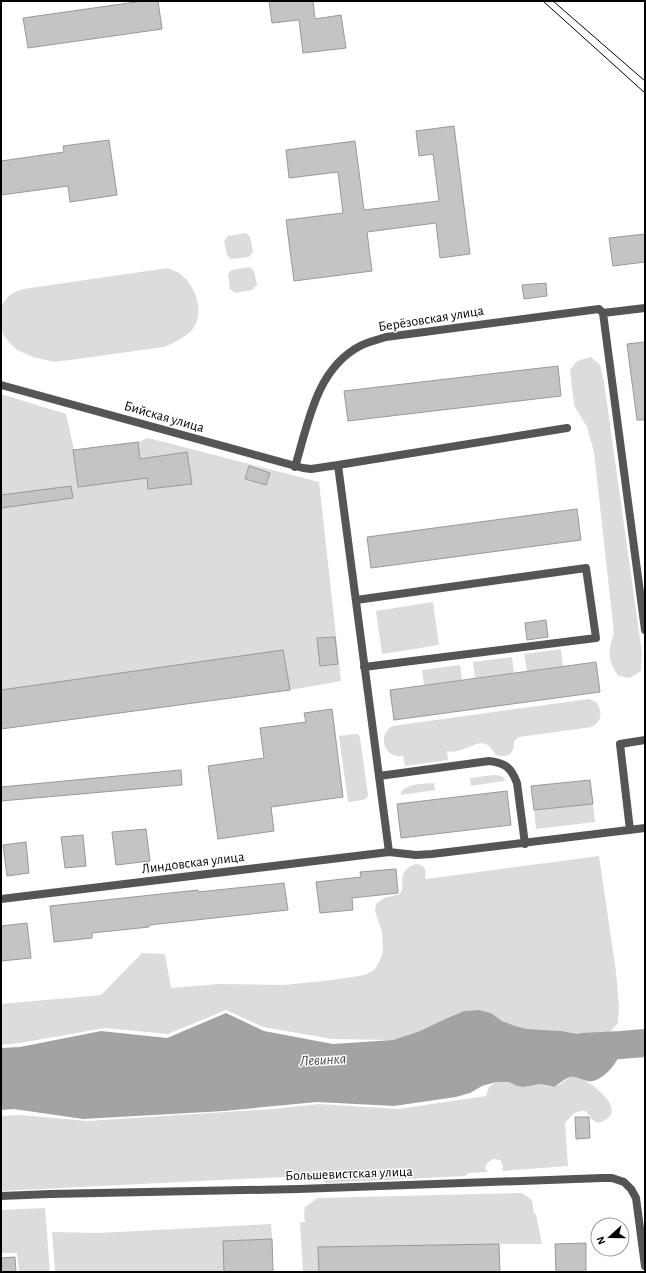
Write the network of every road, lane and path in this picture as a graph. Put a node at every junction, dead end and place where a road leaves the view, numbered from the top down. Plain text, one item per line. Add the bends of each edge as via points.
1 (645, 308) edge
2 (603, 313) junction
3 (1, 385) edge
4 (567, 428) dead end
5 (338, 465) junction
6 (295, 467) junction
7 (356, 600) junction
8 (645, 630) edge
9 (364, 667) junction
10 (645, 740) edge
11 (379, 776) junction
12 (645, 828) edge
13 (630, 830) junction
14 (525, 844) junction
15 (389, 852) junction
16 (1, 899) edge
17 (1, 1196) edge
18 (644, 1248) edge
19 (645, 1266) edge

1 - 2 street, Берёзовская улица
2 - 6 street, Берёзовская улица via 598,310 394,336 360,346 339,362 325,379 315,398
2 - 8 street
3 - 6 street, Бийская улица
4 - 5 street, Бийская улица
5 - 6 street, Бийская улица via 311,469
5 - 7 street
7 - 9 street
7 - 9 street via 586,568 596,638
9 - 11 street
10 - 13 street via 620,744
11 - 14 street via 489,761 499,762 514,773
11 - 15 street
12 - 13 street, Линдовская улица
13 - 14 street, Линдовская улица
14 - 15 street, Линдовская улица via 416,855
15 - 16 street, Линдовская улица
17 - 18 street, Большевистская улица via 612,1178 624,1182 636,1198
18 - 19 street, Большевистская улица

